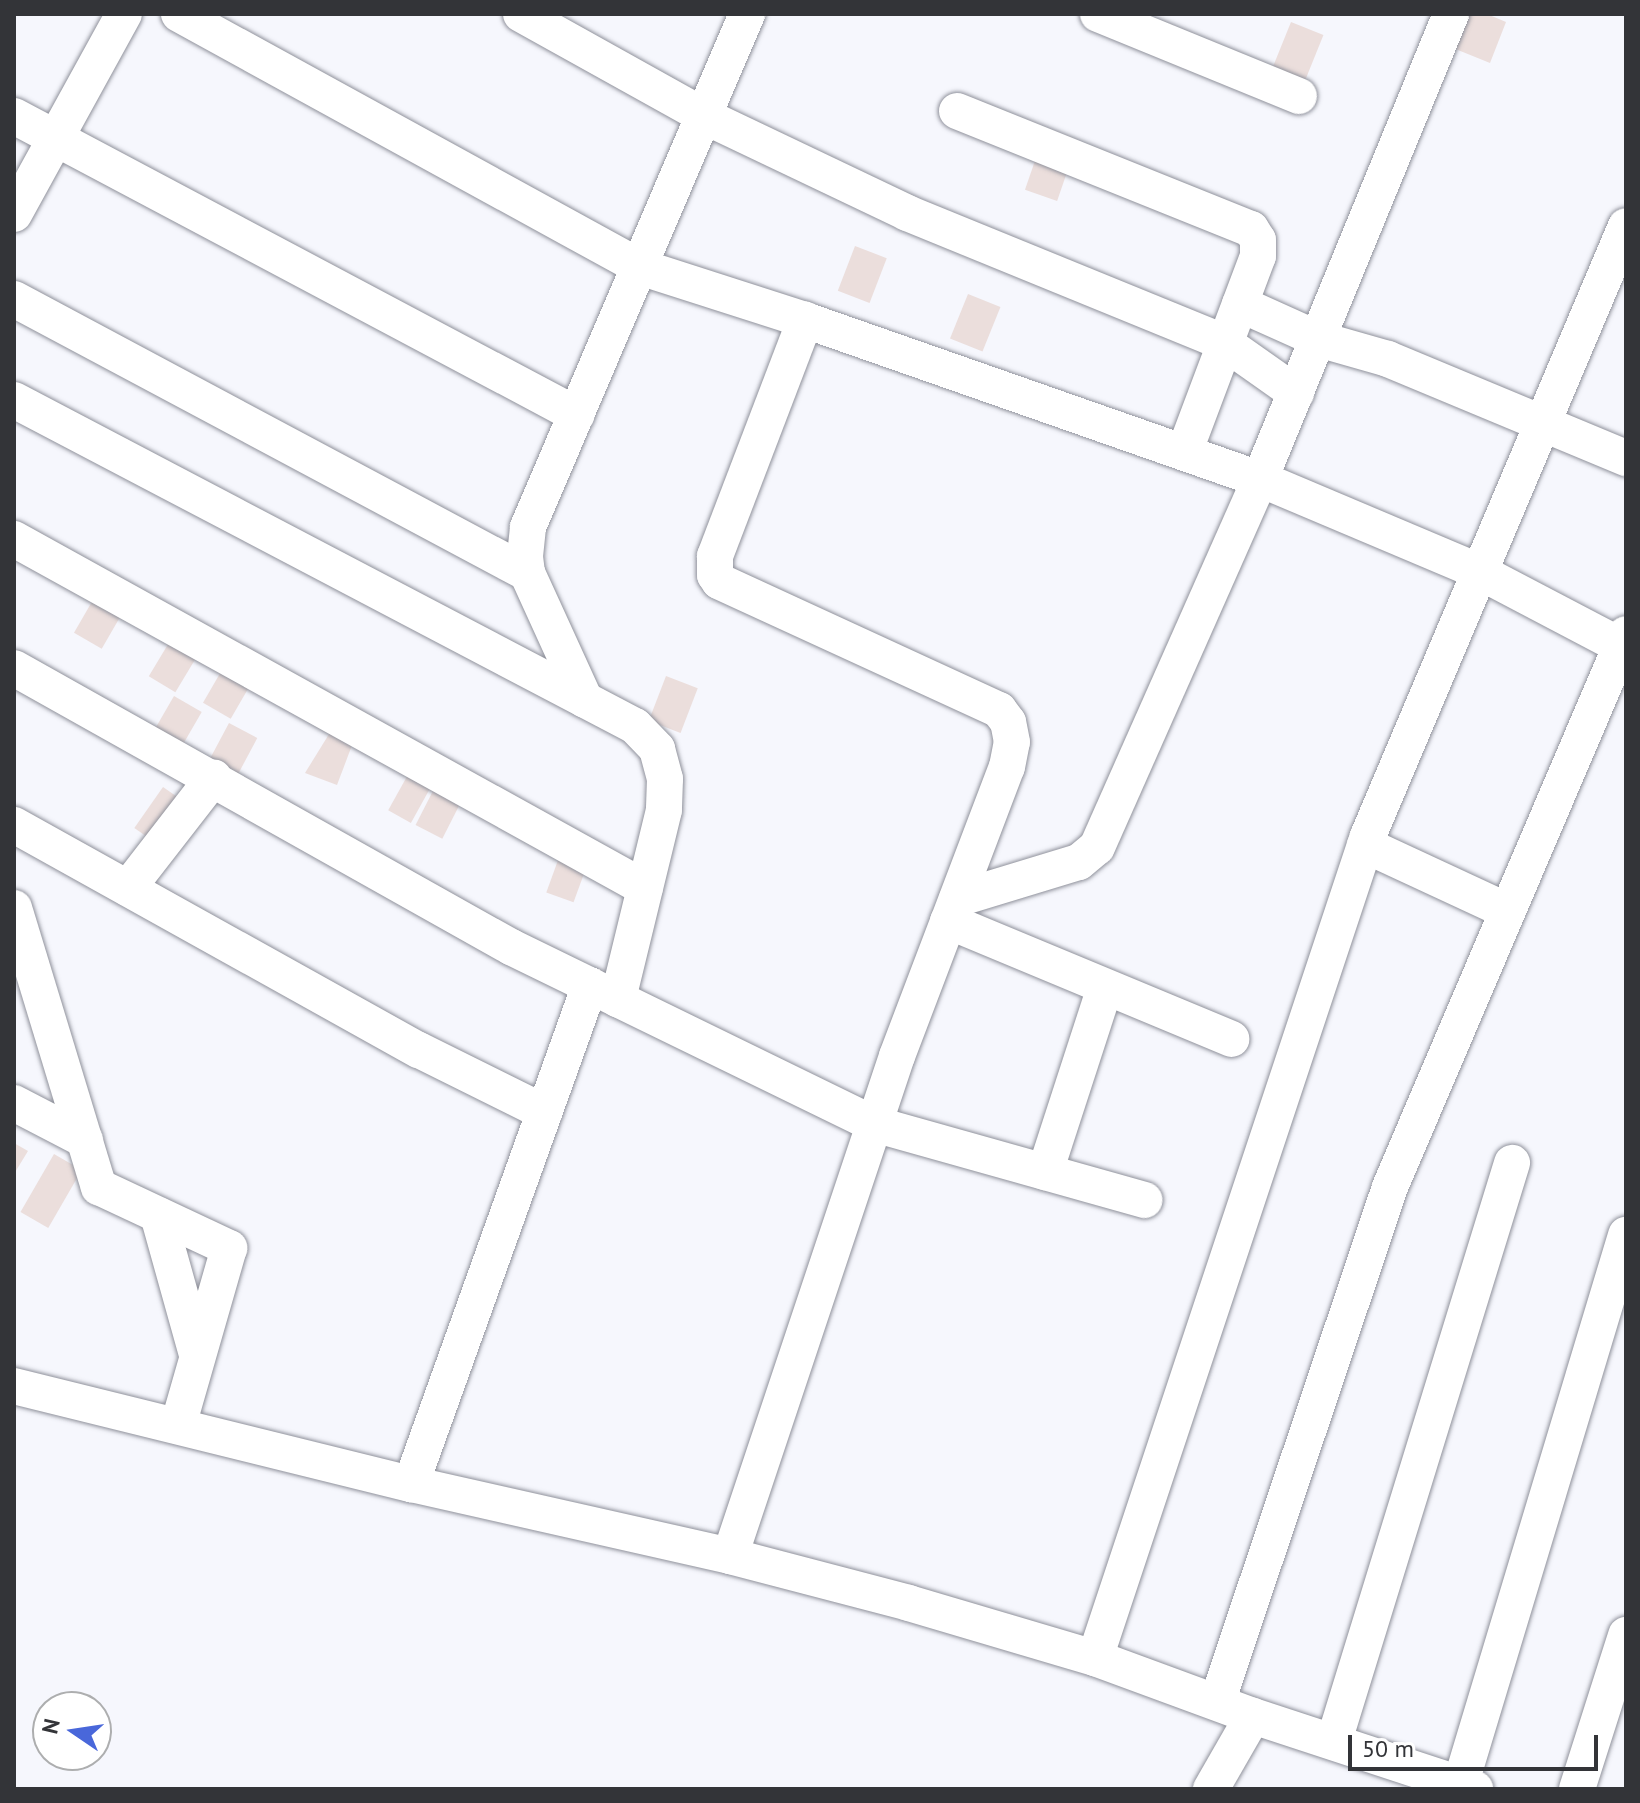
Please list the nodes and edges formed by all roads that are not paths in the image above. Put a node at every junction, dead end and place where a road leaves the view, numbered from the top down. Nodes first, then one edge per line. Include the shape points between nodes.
1 (124, 14) edge
2 (179, 14) edge
3 (521, 14) edge
4 (747, 14) edge
5 (1099, 14) edge
6 (1451, 14) edge
7 (1299, 96) dead end
8 (957, 111) dead end
9 (14, 116) edge
10 (704, 116) junction
11 (55, 140) junction
12 (14, 214) edge
13 (1626, 226) edge
14 (640, 267) junction
15 (14, 299) edge
16 (1240, 304) junction
17 (805, 320) junction
18 (1318, 339) junction
19 (1225, 343) junction
20 (1296, 393) junction
21 (14, 400) edge
22 (577, 415) junction
23 (1542, 426) junction
24 (1184, 453) junction
25 (1626, 458) edge
26 (1260, 479) junction
27 (14, 539) edge
28 (1480, 572) junction
29 (527, 573) junction
30 (1623, 640) edge
31 (14, 668) edge
32 (585, 700) junction
33 (214, 777) junction
34 (14, 825) edge
35 (1365, 845) junction
36 (128, 888) junction
37 (645, 888) junction
38 (14, 908) edge
39 (952, 910) junction
40 (1507, 911) junction
41 (23, 960) edge
42 (1105, 987) junction
43 (604, 992) junction
44 (1231, 1039) dead end
45 (14, 1103) edge
46 (544, 1112) junction
47 (874, 1124) junction
48 (85, 1140) junction
49 (1512, 1163) dead end
50 (1045, 1172) junction
51 (1145, 1200) dead end
52 (158, 1215) junction
53 (1626, 1235) edge
54 (197, 1355) junction
55 (14, 1386) edge
56 (178, 1426) junction
57 (411, 1484) junction
58 (730, 1556) junction
59 (1626, 1635) edge
60 (1095, 1658) junction
61 (1217, 1702) junction
62 (1253, 1716) junction
63 (1334, 1741) junction
64 (1465, 1787) edge
65 (1211, 1789) edge
66 (1577, 1789) edge

1 - 11 street
2 - 14 street
3 - 10 street
4 - 10 street
5 - 7 street
6 - 18 street
8 - 16 street via 1251,229 1258,240 1258,256
9 - 11 street
10 - 14 street
10 - 19 street via 907,213
11 - 12 street
11 - 22 street
13 - 23 street
14 - 17 street
14 - 22 street
15 - 29 street
16 - 18 street
16 - 19 street
17 - 24 street
17 - 39 street via 715,556 715,575 999,710 1008,722 1012,742 1007,767
18 - 20 street
18 - 23 street via 1388,359
19 - 20 street
19 - 24 street
20 - 26 street
21 - 32 street
22 - 29 street via 528,527
23 - 25 street
23 - 28 street
24 - 26 street
26 - 28 street
26 - 39 street via 1090,856
27 - 37 street
28 - 30 street
28 - 35 street
29 - 32 street
30 - 40 street
31 - 33 street
32 - 37 street via 635,726 657,749 665,779 664,810
33 - 36 street
33 - 43 street via 511,947
34 - 36 street
35 - 40 street
35 - 60 street
36 - 46 street via 419,1050
37 - 43 street
38 - 41 street
39 - 42 street
39 - 47 street
40 - 61 street via 1390,1187
41 - 48 street
42 - 44 street
42 - 50 street
43 - 46 street
43 - 47 street
45 - 48 street
46 - 57 street
47 - 50 street
47 - 58 street
48 - 52 street via 99,1187
49 - 63 street
50 - 51 street
52 - 54 street
52 - 54 street via 229,1248
53 - 64 street
54 - 56 street
55 - 56 street
56 - 57 street
57 - 58 street
58 - 60 street
59 - 66 street
60 - 61 street
61 - 62 street
62 - 63 street
62 - 65 street
63 - 64 street

